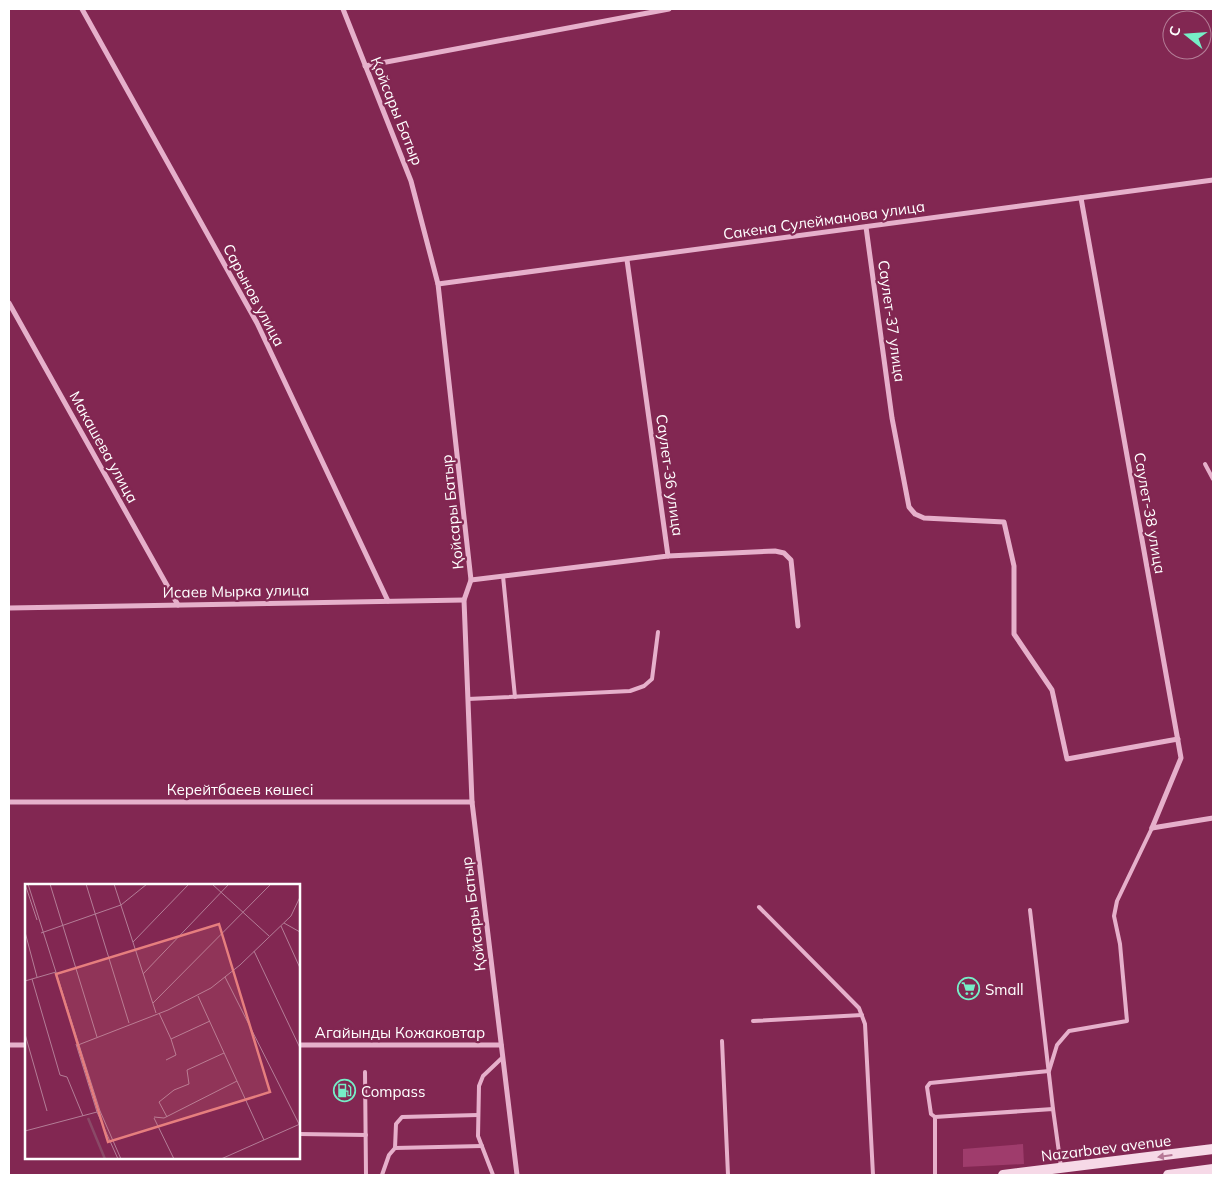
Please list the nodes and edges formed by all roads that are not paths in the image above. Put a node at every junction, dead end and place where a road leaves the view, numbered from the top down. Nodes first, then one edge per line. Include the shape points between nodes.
1 (82, 9) edge
2 (343, 9) edge
3 (669, 9) edge
4 (365, 66) junction
5 (1213, 180) edge
6 (1081, 198) junction
7 (866, 227) junction
8 (627, 260) junction
9 (438, 284) junction
10 (9, 302) edge
11 (1205, 464) dead end
12 (1213, 479) edge
13 (668, 556) junction
14 (503, 576) junction
15 (471, 580) junction
16 (464, 600) junction
17 (388, 601) junction
18 (178, 605) junction
19 (9, 608) edge
20 (798, 626) dead end
21 (658, 632) dead end
22 (515, 697) junction
23 (468, 699) junction
24 (1178, 739) junction
25 (9, 802) edge
26 (472, 802) junction
27 (1213, 818) edge
28 (1152, 828) junction
29 (759, 907) dead end
30 (1030, 910) dead end
31 (862, 1015) junction
32 (753, 1020) dead end
33 (722, 1041) dead end
34 (9, 1045) edge
35 (25, 1045) edge
36 (300, 1045) edge
37 (501, 1045) junction
38 (503, 1058) junction
39 (1049, 1071) junction
40 (365, 1072) dead end
41 (1053, 1109) junction
42 (478, 1115) junction
43 (935, 1117) junction
44 (300, 1134) edge
45 (366, 1135) junction
46 (482, 1146) junction
47 (395, 1148) junction
48 (1213, 1149) edge
49 (1061, 1169) junction
50 (1213, 1169) edge
51 (366, 1175) edge
52 (382, 1175) edge
53 (492, 1175) edge
54 (517, 1175) edge
55 (728, 1175) edge
56 (873, 1175) edge
57 (935, 1175) edge
58 (1003, 1175) edge
59 (1168, 1175) edge

1 - 17 street, Сарынов улица via 257,323
2 - 4 street, Қойсары Батыр
3 - 4 street
4 - 9 street, Қойсары Батыр via 411,181
5 - 6 street, Сакена Сулейманова улица
6 - 7 street, Сакена Сулейманова улица
6 - 24 street, Саулет-38 улица
7 - 8 street, Сакена Сулейманова улица
7 - 24 street, Саулет-37 улица via 892,418 909,507 924,518 1004,522 1014,566 1014,634 1052,690 1067,759
8 - 9 street, Сакена Сулейманова улица
8 - 13 street, Саулет-36 улица
9 - 15 street, Қойсары Батыр
10 - 18 street, Макашева улица
11 - 12 lane
13 - 14 street, Саулет-36 улица
13 - 20 street via 784,553 792,560
14 - 15 street, Саулет-36 улица
14 - 22 lane
15 - 16 street, Қойсары Батыр
16 - 17 street, Исаев Мырка улица
16 - 23 street, Қойсары Батыр
17 - 18 street, Исаев Мырка улица
18 - 19 street, Исаев Мырка улица
21 - 22 lane via 652,679 644,686 630,691
22 - 23 lane
23 - 26 street, Қойсары Батыр
24 - 28 street, Саулет-38 улица via 1181,758
25 - 26 street, Керейтбаеев көшесі
26 - 37 street, Қойсары Батыр
27 - 28 street
28 - 39 lane via 1117,901 1114,916 1120,944 1127,1021 1069,1031 1057,1046
29 - 31 lane
30 - 39 lane
31 - 32 lane
31 - 56 lane
33 - 55 lane
34 - 35 street
36 - 37 street, Агайынды Кожаковтар
37 - 38 street, Қойсары Батыр
38 - 42 lane via 483,1076 479,1086
38 - 54 street, Қойсары Батыр
39 - 41 lane
39 - 43 lane via 930,1083 931,1114
40 - 45 lane
41 - 43 lane
41 - 49 lane
42 - 46 lane via 478,1136
42 - 47 lane via 402,1117 396,1124
43 - 57 lane
44 - 45 lane
45 - 51 lane
46 - 47 lane
46 - 53 lane
47 - 52 lane
48 -> 49 main road, Nazarbaev avenue
49 - 58 main road, Nazarbaev avenue
50 - 59 main road

